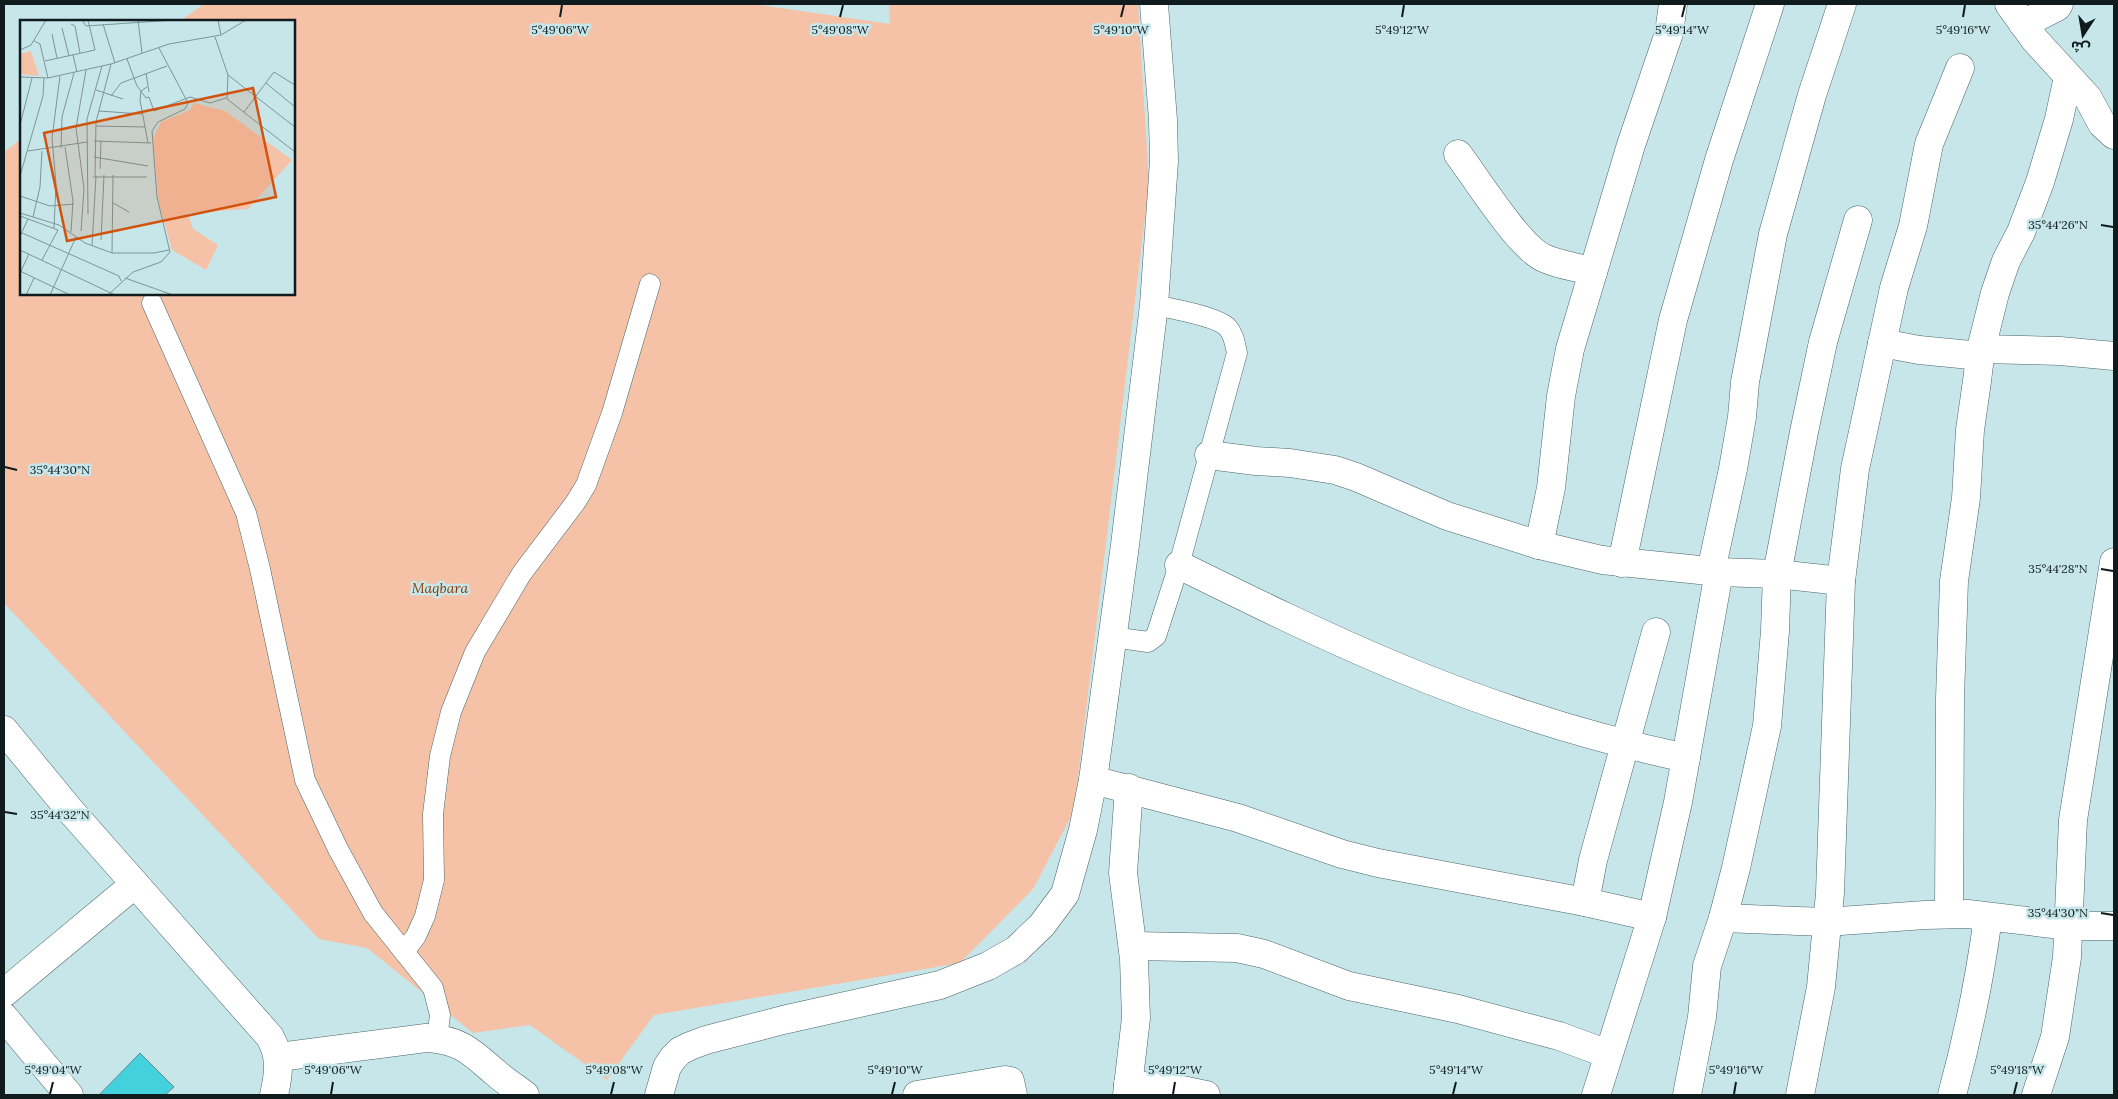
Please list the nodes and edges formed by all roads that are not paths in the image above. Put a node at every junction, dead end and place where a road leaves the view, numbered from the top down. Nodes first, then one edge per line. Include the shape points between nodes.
1 (1154, 4) edge
2 (1673, 4) edge
3 (1770, 4) edge
4 (1842, 4) edge
5 (2059, 4) edge
6 (2016, 14) edge
7 (1960, 68) dead end
8 (2068, 76) junction
9 (2114, 135) edge
10 (1458, 154) dead end
11 (1858, 220) dead end
12 (1593, 272) junction
13 (650, 284) dead end
14 (152, 303) dead end
15 (1154, 305) junction
16 (1882, 343) junction
17 (1981, 353) junction
18 (2114, 356) edge
19 (1209, 455) junction
20 (1539, 545) junction
21 (2114, 562) edge
22 (1622, 563) junction
23 (1179, 565) junction
24 (1715, 572) junction
25 (1777, 574) junction
26 (1841, 581) junction
27 (1656, 632) dead end
28 (1112, 637) junction
29 (4, 730) edge
30 (1625, 745) junction
31 (1686, 758) junction
32 (1093, 780) junction
33 (1129, 788) junction
34 (134, 884) junction
35 (1585, 902) junction
36 (1949, 914) junction
37 (1988, 917) junction
38 (1652, 918) junction
39 (1723, 918) junction
40 (1826, 922) junction
41 (2070, 926) junction
42 (2114, 926) edge
43 (1133, 946) junction
44 (404, 952) junction
45 (4, 993) edge
46 (4, 1017) edge
47 (437, 1039) junction
48 (1608, 1054) junction
49 (278, 1057) junction
50 (1128, 1089) edge
51 (68, 1095) edge
52 (274, 1095) edge
53 (525, 1095) edge
54 (660, 1095) edge
55 (917, 1095) edge
56 (1013, 1095) edge
57 (1206, 1095) edge
58 (1596, 1095) edge
59 (1687, 1095) edge
60 (1800, 1095) edge
61 (1952, 1095) edge
62 (2036, 1095) edge

1 - 15 street via 1164,120 1164,161
2 - 12 street via 1669,33
3 - 22 street via 1716,167 1673,320
4 - 24 street via 1809,105 1773,234
5 - 6 street
6 - 8 street via 2034,40
7 - 16 street via 1929,144 1913,226
8 - 9 street via 2088,98 2102,124
8 - 17 street via 2052,143 2033,201 2006,261
10 - 12 street via 1507,221 1535,252 1544,258
11 - 25 street via 1819,358
12 - 20 street via 1565,374 1551,488
13 - 44 lane via 612,413 586,484 522,573 475,652 451,712 440,756 433,814 434,880 425,916
14 - 44 lane via 246,513 305,780 373,913
15 - 19 lane via 1207,317 1227,326 1234,337 1237,353
15 - 28 street
16 - 17 street via 1919,350
16 - 26 street via 1855,469
17 - 18 street via 2060,351
17 - 36 street via 1954,581
19 - 20 street via 1290,462 1334,470 1447,516
19 - 23 lane
20 - 22 street
21 - 41 street via 2073,820
22 - 24 street
23 - 28 lane via 1156,636 1148,642
23 - 30 street via 1396,667 1486,701
24 - 25 street
24 - 31 street
25 - 26 street
25 - 39 street via 1767,726
26 - 40 street via 1833,856
27 - 30 street
28 - 32 street
29 - 34 street
30 - 31 street
30 - 35 street via 1593,860
31 - 38 street
32 - 33 street
32 - 54 street via 1065,894 1042,925 1016,950 988,966 940,985 783,1020 690,1046 680,1051 667,1067
33 - 35 street via 1238,818 1342,854 1407,870
33 - 43 street via 1123,873
34 - 45 street
34 - 49 street via 260,1024 270,1037
35 - 38 street
36 - 37 street
36 - 40 street
37 - 41 street
37 - 61 street via 1970,1025
38 - 48 street
39 - 40 street
39 - 59 street via 1707,966 1702,1017
40 - 60 street via 1821,987
41 - 42 street
41 - 62 street via 2055,1037
43 - 48 street via 1202,946 1264,954 1349,986 1458,1009 1559,1036
43 - 50 street via 1136,1018
44 - 47 lane via 433,988 440,1016
46 - 51 street
47 - 49 street
47 - 53 street via 470,1050
48 - 58 street
49 - 52 street
50 - 57 street via 1182,1090
55 - 56 street via 1006,1080 1010,1082

